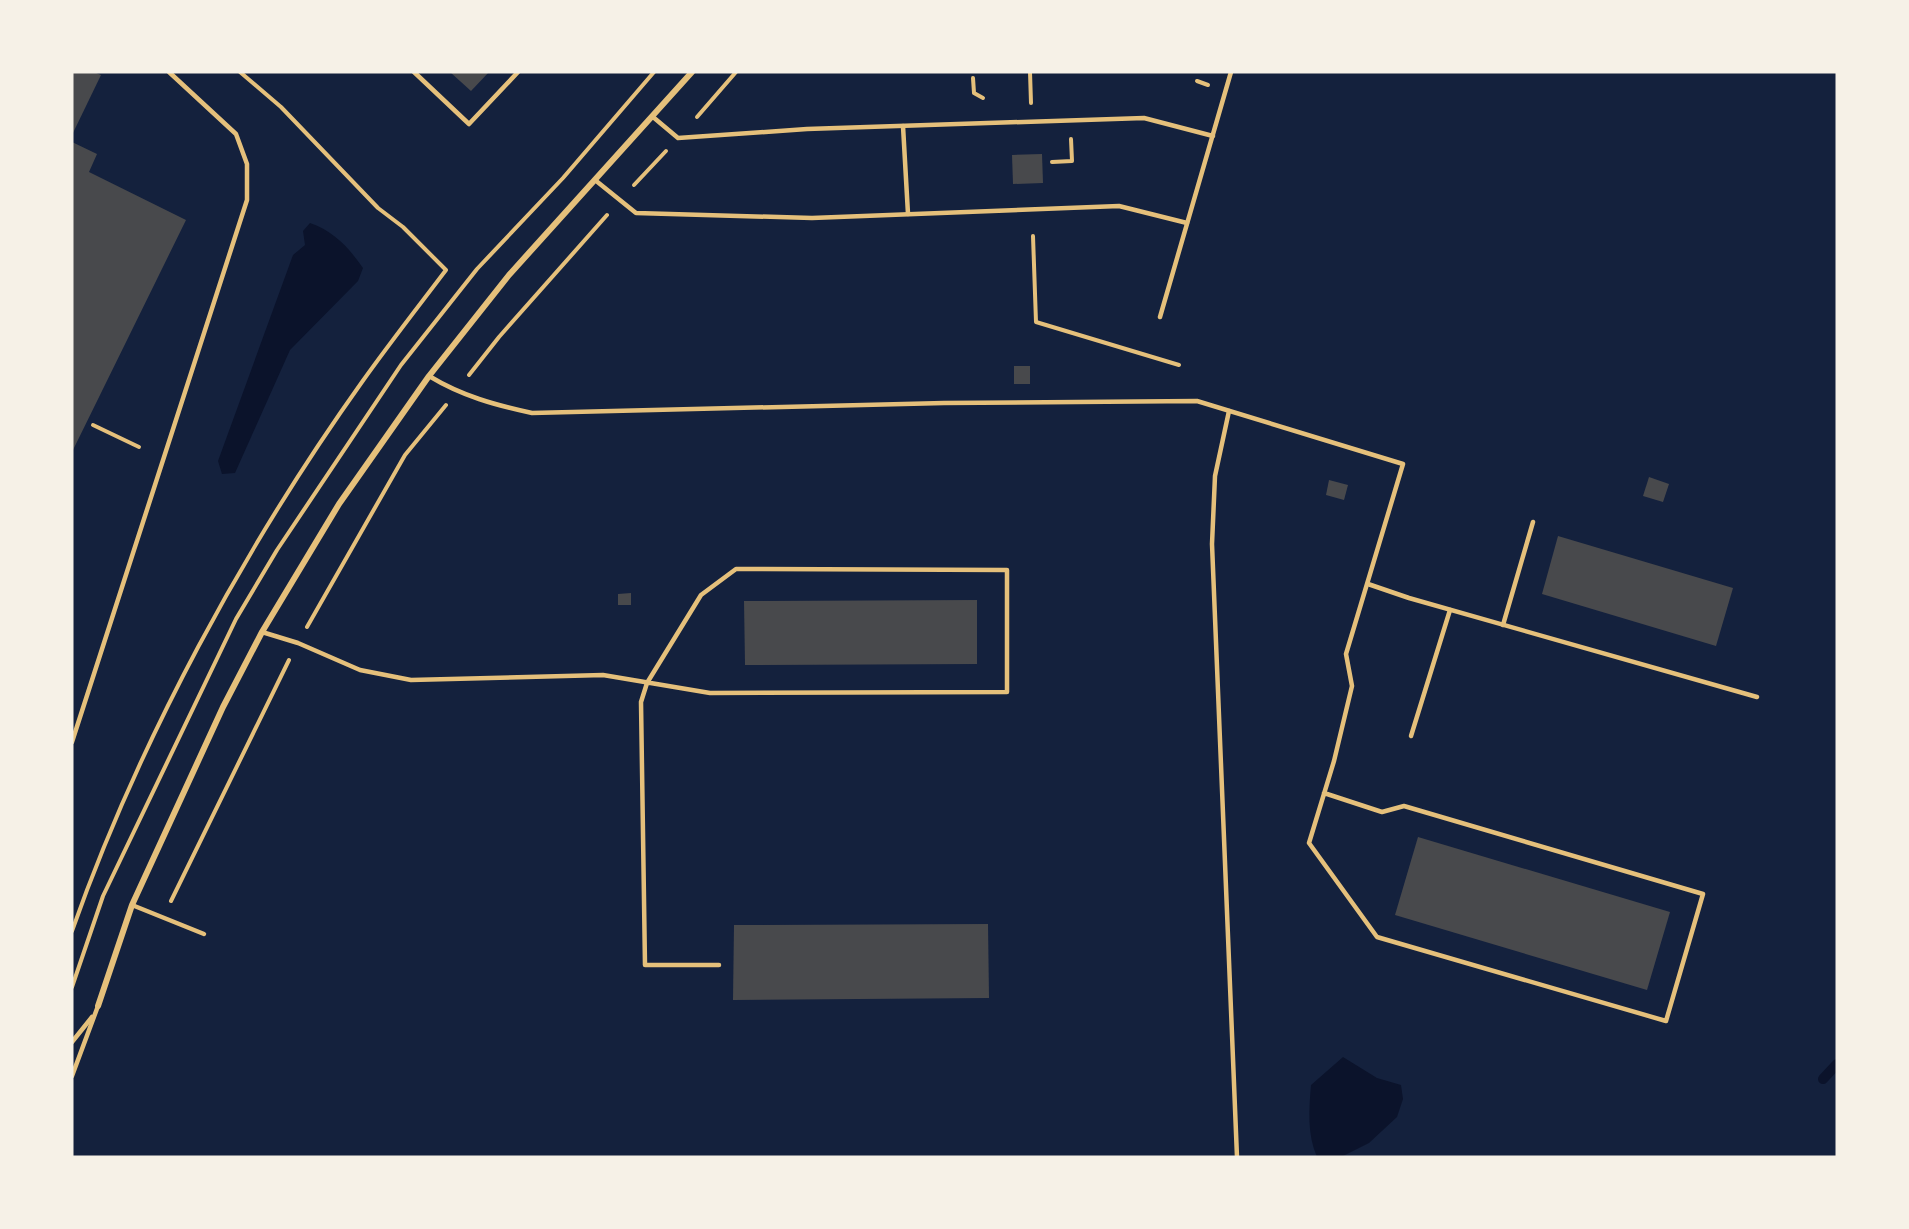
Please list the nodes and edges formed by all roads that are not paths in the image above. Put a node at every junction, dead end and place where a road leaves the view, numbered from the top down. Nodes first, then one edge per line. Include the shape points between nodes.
1 (169, 72) edge
2 (414, 72) edge
3 (518, 72) edge
4 (692, 72) edge
5 (1231, 72) edge
6 (653, 117) junction
7 (903, 126) junction
8 (1213, 136) junction
9 (595, 180) junction
10 (908, 214) junction
11 (1187, 223) junction
12 (1160, 316) dead end
13 (429, 376) junction
14 (1229, 411) junction
15 (1533, 522) dead end
16 (1368, 584) junction
17 (1450, 610) junction
18 (1503, 625) junction
19 (262, 632) junction
20 (647, 683) junction
21 (1757, 697) dead end
22 (1411, 736) dead end
23 (72, 742) edge
24 (1324, 794) junction
25 (132, 905) junction
26 (204, 934) dead end
27 (719, 965) dead end
28 (96, 1009) junction
29 (72, 1042) edge
30 (72, 1077) edge
31 (1237, 1157) edge

1 - 23 lane via 236,134 248,164 246,200
2 - 3 lane via 469,124
4 - 6 street
5 - 8 lane
6 - 7 lane via 678,138
6 - 9 street
7 - 8 lane via 1144,118
7 - 10 lane
8 - 11 lane
9 - 10 lane via 636,213 812,218
9 - 13 street via 509,275
10 - 11 lane via 1119,206
11 - 12 lane
13 - 14 lane via 456,392 532,413 1185,401
13 - 19 street via 339,504
14 - 16 lane via 1403,464
14 - 31 lane via 1215,476 1212,544
15 - 18 lane
16 - 17 lane
16 - 24 lane via 1346,654 1352,686
17 - 18 lane
17 - 22 lane
18 - 21 lane
19 - 20 lane via 360,670 411,680 603,675
19 - 25 street
20 - 20 lane via 710,693 1007,692 1007,570 736,569 701,595
20 - 27 lane via 641,702 645,964
24 - 24 lane via 1309,843 1377,937 1666,1021 1703,894 1404,806 1382,812
25 - 26 lane
25 - 28 street
28 - 29 lane
28 - 30 lane

